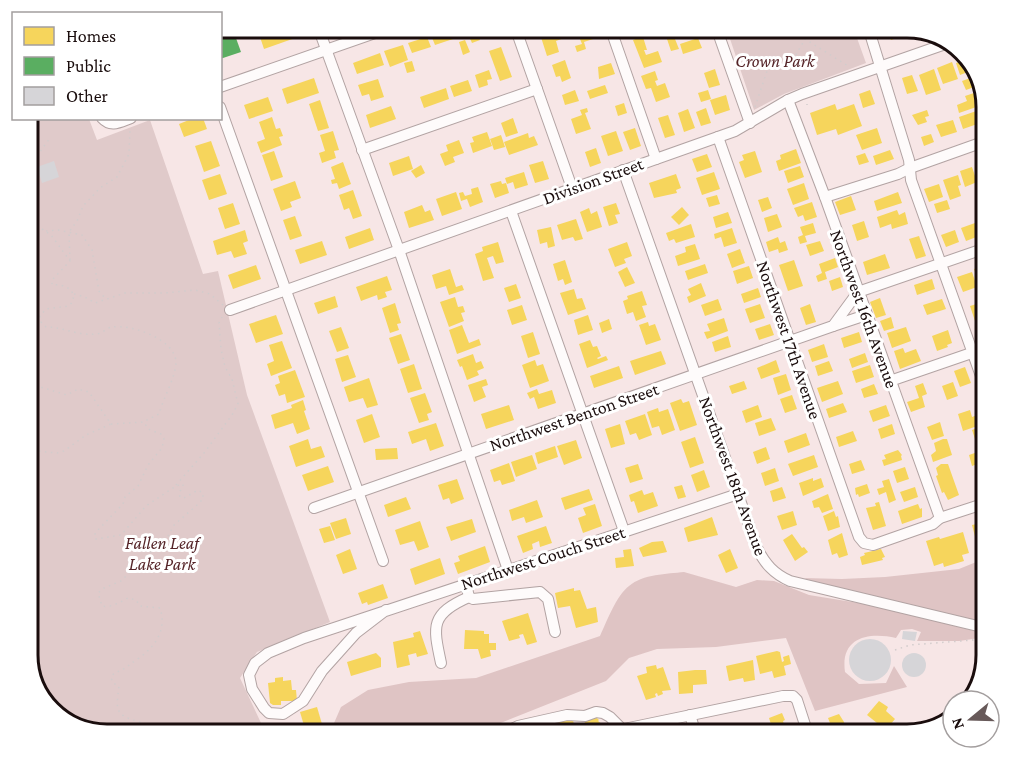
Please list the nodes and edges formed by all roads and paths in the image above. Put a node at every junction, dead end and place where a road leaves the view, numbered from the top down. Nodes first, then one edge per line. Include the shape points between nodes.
1 (322, 38) edge
2 (360, 38) edge
3 (519, 38) edge
4 (614, 38) edge
5 (720, 38) edge
6 (872, 38) edge
7 (805, 39) joint
8 (939, 46) edge
9 (326, 50) junction
10 (848, 66) dead end
11 (880, 68) junction
12 (222, 86) edge
13 (537, 89) junction
14 (788, 100) junction
15 (755, 108) dead end
16 (222, 112) edge
17 (126, 120) edge
18 (131, 120) edge
19 (105, 121) edge
20 (750, 123) junction
21 (718, 137) junction
22 (50, 138) dead end
23 (976, 145) edge
24 (362, 150) junction
25 (38, 154) edge
26 (656, 159) junction
27 (910, 168) junction
28 (623, 170) junction
29 (572, 188) junction
30 (825, 197) junction
31 (511, 210) junction
32 (38, 226) edge
33 (45, 231) junction
34 (69, 232) junction
35 (399, 250) junction
36 (976, 251) edge
37 (70, 261) junction
38 (942, 263) junction
39 (287, 290) junction
40 (858, 292) junction
41 (74, 294) junction
42 (106, 299) junction
43 (230, 310) junction
44 (866, 315) junction
45 (833, 326) junction
46 (789, 341) junction
47 (976, 351) edge
48 (972, 352) junction
49 (976, 363) edge
50 (696, 374) junction
51 (890, 381) junction
52 (38, 385) edge
53 (582, 413) junction
54 (144, 422) junction
55 (111, 424) junction
56 (38, 451) edge
57 (468, 454) junction
58 (176, 486) junction
59 (359, 492) junction
60 (738, 494) junction
61 (976, 506) edge
62 (314, 508) dead end
63 (940, 518) junction
64 (624, 531) junction
65 (383, 561) dead end
66 (508, 570) junction
67 (466, 584) junction
68 (469, 597) junction
69 (386, 610) junction
70 (976, 626) edge
71 (555, 632) dead end
72 (976, 640) edge
73 (896, 650) dead end
74 (441, 663) dead end
75 (690, 715) junction
76 (126, 719) junction
77 (123, 724) edge
78 (146, 724) edge
79 (527, 724) edge
80 (618, 724) edge
81 (654, 724) edge
82 (693, 724) edge
83 (804, 724) edge

1 - 9 street
2 - 9 street
3 - 13 street
4 - 26 street
5 - 20 street
6 - 11 street
7 - 10 path
7 - 15 path via 793,60 767,71
8 - 11 street, Division Street
9 - 12 street
9 - 24 street
11 - 14 street, Division Street
11 - 27 street
13 - 24 street
13 - 29 street
14 - 20 street, Division Street
14 - 30 street, Northwest 16th Avenue
16 - 39 street
17 - 19 street via 112,125
18 - 34 path via 129,154 117,177 82,206
20 - 21 street, Division Street
21 - 26 street, Division Street
21 - 46 street, Northwest 17th Avenue
22 - 25 path
23 - 27 street
24 - 35 street
26 - 28 street, Division Street
27 - 30 street
27 - 38 street
28 - 29 street, Division Street
28 - 50 street, Northwest 18th Avenue
29 - 31 street, Division Street
30 - 40 street, Northwest 16th Avenue
31 - 35 street, Division Street
31 - 53 street
32 - 33 path
33 - 34 path
33 - 37 path
34 - 37 path
34 - 42 path via 82,235 92,250 99,291
35 - 39 street, Division Street
35 - 57 street
36 - 38 street
37 - 41 path via 51,285 69,287
38 - 40 street
38 - 48 street
39 - 43 street, Division Street
39 - 59 street
40 - 44 street, Northwest 16th Avenue
40 - 45 street
41 - 42 path via 95,303
41 - 54 path via 69,306 42,312 41,322 46,327 98,334 112,327 127,327 151,334 168,345 176,359 159,414
42 - 43 path via 125,293 195,290 210,294
43 - 58 path via 219,323 219,333 238,404
44 - 45 street, Northwest Benton Street
44 - 51 street, Northwest 16th Avenue
45 - 46 street, Northwest Benton Street
46 - 50 street, Northwest Benton Street
46 - 63 street, Northwest 17th Avenue via 864,543 873,545
47 - 48 street
48 - 49 street
48 - 51 street
50 - 53 street, Northwest Benton Street
50 - 60 street, Northwest 18th Avenue
51 - 63 street, Northwest 16th Avenue
52 - 55 path via 67,394 78,389 89,392
53 - 57 street, Northwest Benton Street
53 - 64 street
54 - 55 path
54 - 58 path via 148,429 161,434 162,448 138,486 94,536 103,539 121,534 146,506
55 - 56 path via 64,451
57 - 59 street, Northwest Benton Street
57 - 66 street
58 - 76 path via 183,484 180,497 198,490 204,493 203,499 121,581 98,593 102,606 132,599 140,606 160,608 163,617 162,630 147,653 111,678 119,686 117,702
59 - 62 street, Northwest Benton Street
59 - 65 street
60 - 64 street, Northwest Couch Street
60 - 70 street, Northwest 18th Avenue via 760,555 781,577
61 - 63 street
64 - 66 street, Northwest Couch Street
66 - 67 street, Northwest Couch Street
67 - 68 street
67 - 69 street, Northwest Couch Street
68 - 71 street via 540,592 548,599
68 - 74 street via 436,621
69 - 69 street, Northwest Couch Street via 268,653 255,663 250,682 264,708 269,713 283,714 303,701 322,671 356,633
72 - 73 path via 910,645
75 - 81 street
75 - 82 street
75 - 83 street via 793,696
76 - 77 path
76 - 78 path
79 - 80 street via 596,712

